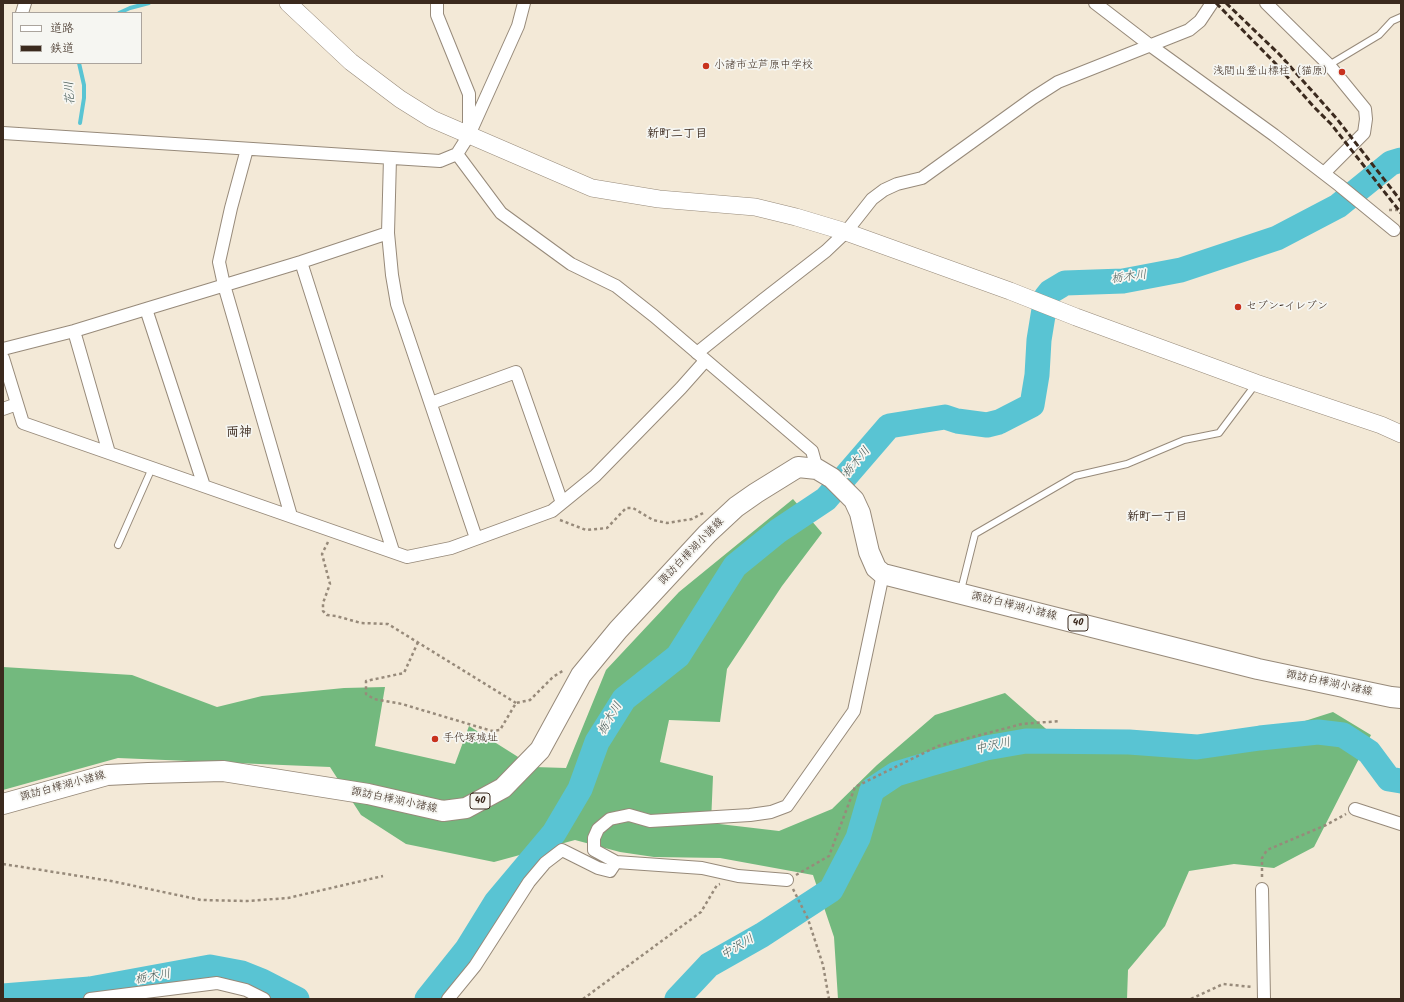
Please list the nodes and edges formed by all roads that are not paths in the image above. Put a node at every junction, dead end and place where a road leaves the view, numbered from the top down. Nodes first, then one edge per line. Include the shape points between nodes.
1 (288, 3) edge
2 (437, 3) edge
3 (524, 3) edge
4 (1095, 3) edge
5 (1212, 3) edge
6 (1266, 3) edge
7 (1401, 17) edge
8 (1151, 46) junction
9 (1328, 65) junction
10 (3, 134) edge
11 (469, 136) junction
12 (247, 149) junction
13 (457, 154) junction
14 (390, 158) junction
15 (1324, 174) junction
16 (1394, 230) dead end
17 (846, 232) junction
18 (388, 233) junction
19 (301, 262) junction
20 (224, 285) junction
21 (146, 309) junction
22 (74, 330) junction
23 (3, 350) edge
24 (701, 357) junction
25 (3, 358) edge
26 (1256, 384) junction
27 (431, 403) junction
28 (17, 404) junction
29 (3, 409) edge
30 (1401, 434) edge
31 (109, 453) junction
32 (152, 468) junction
33 (817, 469) junction
34 (204, 486) junction
35 (562, 503) junction
36 (291, 516) junction
37 (476, 538) junction
38 (118, 545) dead end
39 (393, 551) junction
40 (883, 574) junction
41 (960, 594) junction
42 (1401, 698) edge
43 (3, 804) edge
44 (1355, 809) road end
45 (1401, 824) edge
46 (616, 862) junction
47 (787, 880) road end
48 (1262, 889) road end
49 (1264, 993) edge
50 (90, 999) edge
51 (264, 999) edge
52 (448, 999) edge

1 - 11 street via 351,62 400,99 432,119
2 - 11 street via 437,15 469,94
3 - 11 street via 518,26
4 - 8 street
5 - 8 street via 1200,21 1189,30
6 - 9 street
7 - 9 lane via 1392,21 1379,36
8 - 15 street
8 - 17 street via 1058,82 922,178 884,190 872,199
9 - 15 street via 1365,109 1366,119 1364,132
10 - 12 street
11 - 13 street
11 - 17 street via 592,188 659,199 755,207
12 - 14 street
12 - 20 street via 219,262
13 - 14 street via 440,161
13 - 24 street via 501,213 571,264 616,286
14 - 18 street
15 - 16 street
17 - 24 street via 826,251 763,300
17 - 26 street
18 - 19 street
18 - 27 street via 397,304
19 - 20 street
19 - 39 street
20 - 21 street
20 - 36 street
21 - 22 street
21 - 34 street
22 - 23 street
22 - 31 street
24 - 33 street via 812,451
24 - 35 street via 681,388 616,456
25 - 28 street
26 - 30 street
26 - 41 lane via 1219,433 1184,440 1127,464 1075,476 975,534
27 - 35 street via 516,372
27 - 37 street
28 - 29 street
28 - 31 street via 23,423
31 - 32 street
32 - 34 street
32 - 38 lane
33 - 40 main road, 諏訪白樺湖小諸線 / 40 via 832,478 854,500 860,513 868,552 876,568
33 - 43 main road, 諏訪白樺湖小諸線 / 40 via 798,467 736,507 618,630 581,675 540,750 503,788 466,808 444,811 368,794 223,771 107,775
34 - 36 street
35 - 37 street via 545,514
36 - 39 street
37 - 39 street via 451,548 407,557
40 - 41 main road, 諏訪白樺湖小諸線 / 40
40 - 46 street via 854,711 787,806 771,812 750,815 650,821 628,815 610,819 598,829 594,838 594,850
41 - 42 main road, 諏訪白樺湖小諸線 / 40 via 1258,669
44 - 45 street
46 - 47 street via 702,868 738,876
46 - 52 street via 610,871 598,868 562,850 545,863 529,882 475,966
48 - 49 street
50 - 51 street via 217,983 246,990

